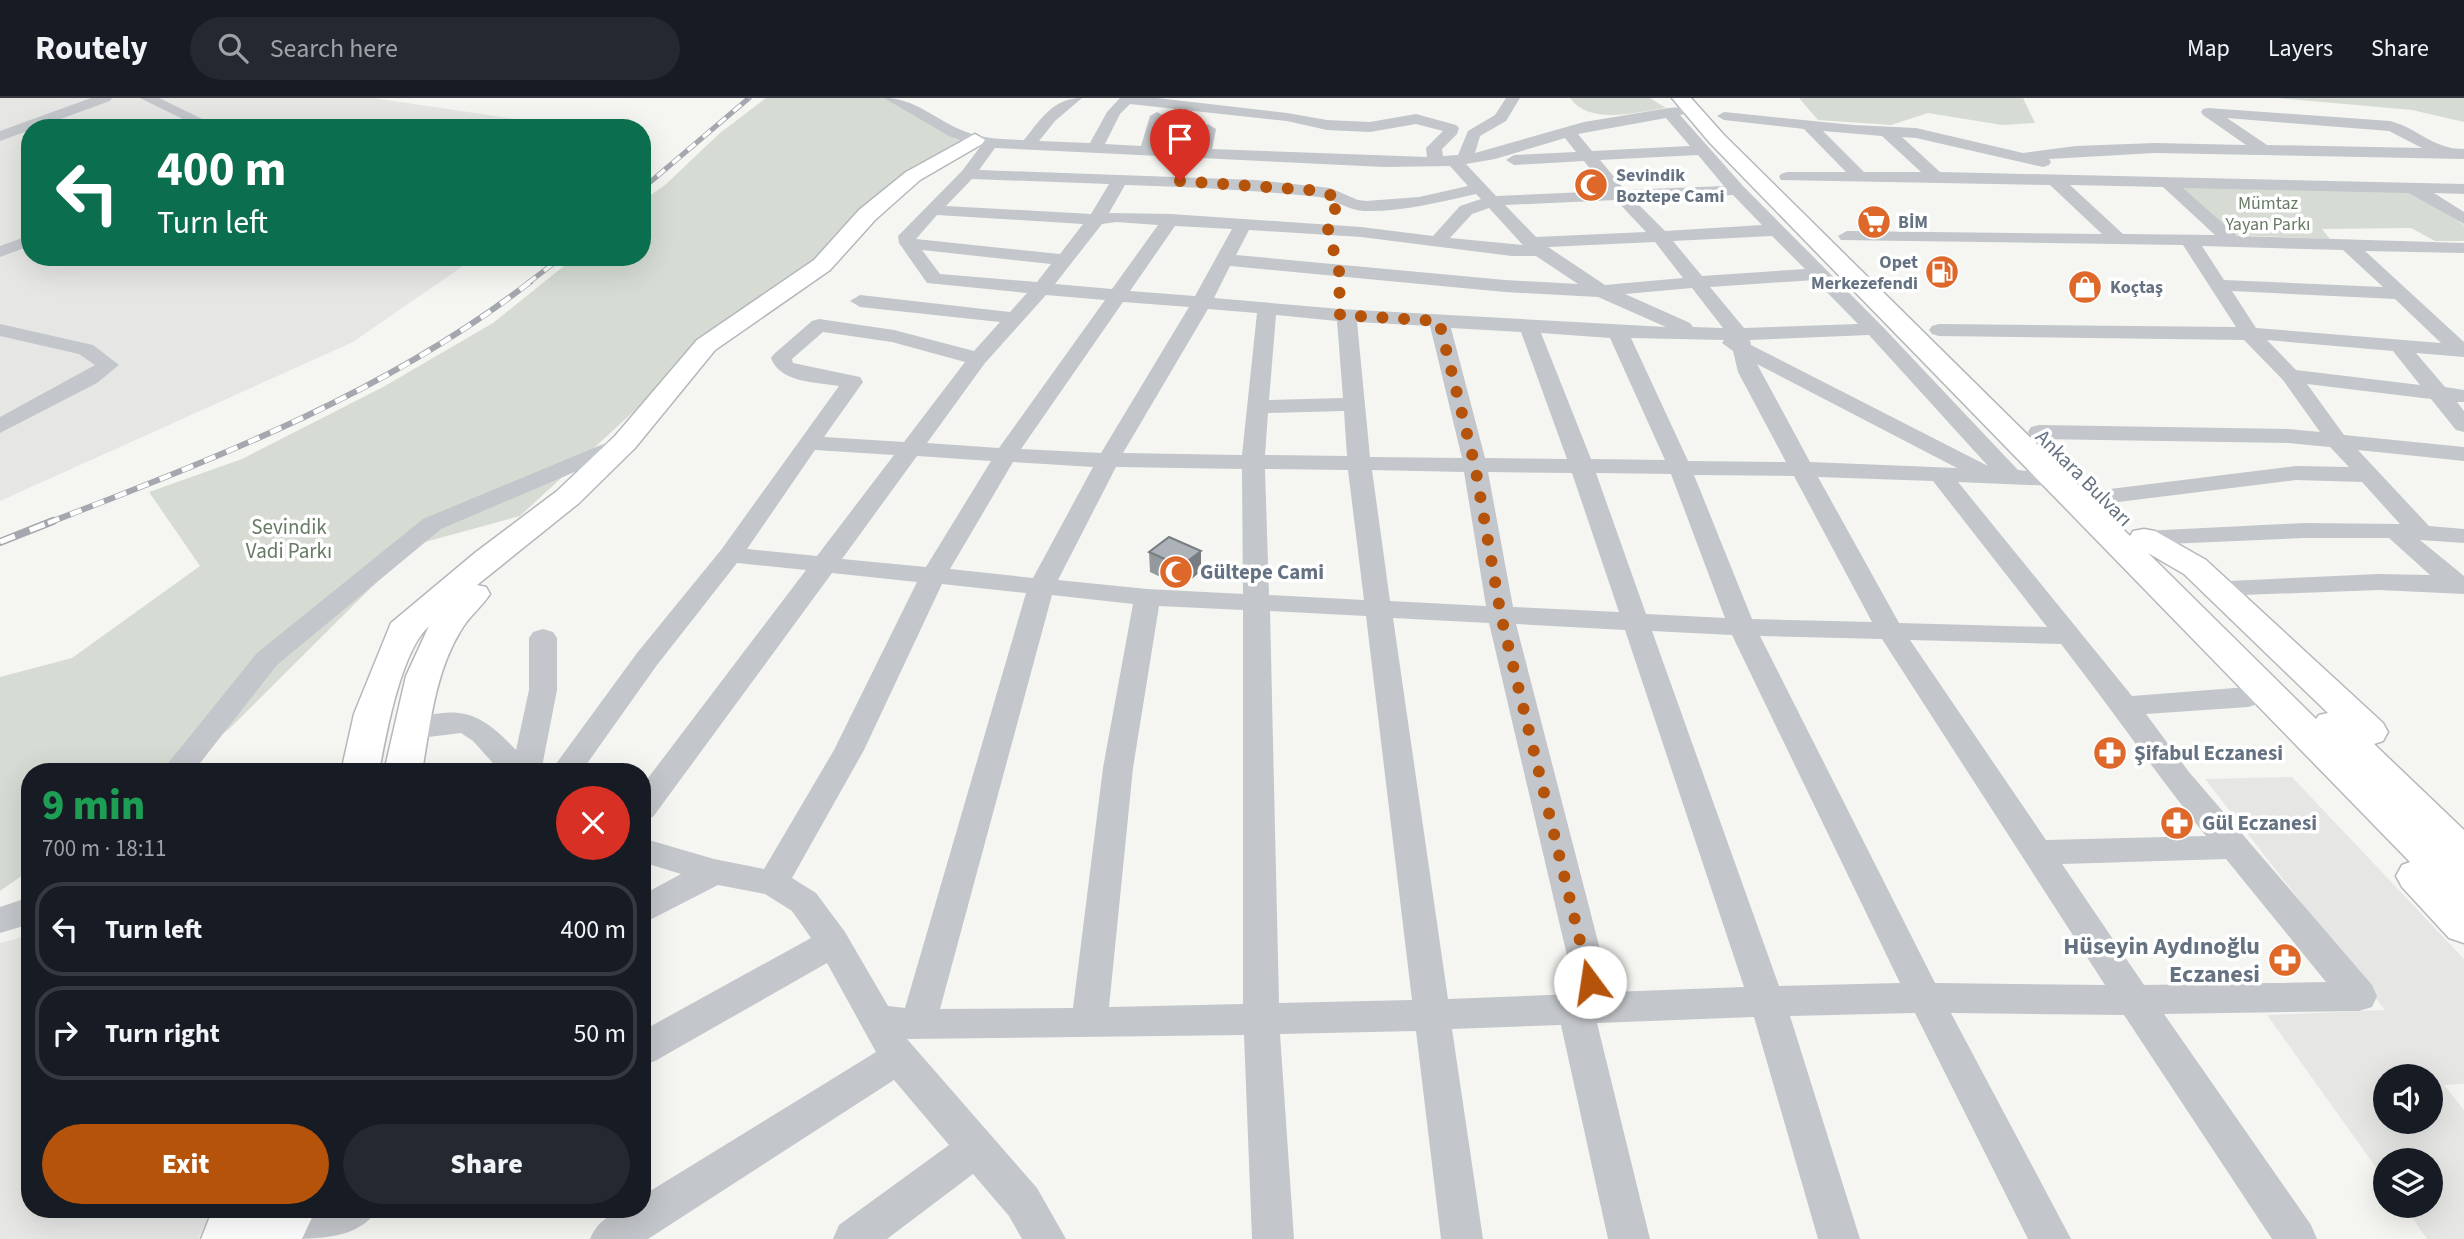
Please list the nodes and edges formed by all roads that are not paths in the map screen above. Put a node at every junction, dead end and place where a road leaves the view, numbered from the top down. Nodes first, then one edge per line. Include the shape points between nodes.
1 (105, 98) edge
2 (147, 98) edge
3 (891, 98) edge
4 (909, 98) edge
5 (1075, 98) edge
6 (1237, 98) edge
7 (1513, 98) edge
8 (1128, 99) edge
9 (1173, 101) edge
10 (1695, 107) edge
11 (1224, 110) junction
12 (1157, 117) dead end
13 (47, 119) edge
14 (194, 119) edge
15 (1807, 124) junction
16 (21, 128) edge
17 (1208, 129) dead end
18 (1886, 131) junction
19 (1568, 132) junction
20 (2141, 133) dead end
21 (0, 136) edge
22 (1317, 137) dead end
23 (983, 142) junction
24 (1372, 144) junction
25 (1027, 146) junction
26 (2155, 148) junction
27 (1095, 149) junction
28 (2254, 149) junction
29 (1704, 150) junction
30 (2331, 150) junction
31 (1147, 151) junction
32 (1165, 152) junction
33 (2442, 153) junction
34 (1203, 154) junction
35 (2464, 154) edge
36 (1589, 155) junction
37 (2024, 158) junction
38 (1315, 159) junction
39 (1456, 160) junction
40 (968, 174) junction
41 (1787, 177) junction
42 (1860, 177) junction
43 (1936, 177) junction
44 (1120, 178) junction
45 (1155, 180) junction
46 (2055, 180) junction
47 (2111, 181) junction
48 (2167, 182) junction
49 (2197, 183) junction
50 (2288, 185) junction
51 (2382, 187) junction
52 (2412, 188) junction
53 (2464, 189) edge
54 (1737, 190) junction
55 (1486, 194) junction
56 (1620, 195) junction
57 (1339, 197) junction
58 (933, 210) junction
59 (1171, 219) junction
60 (2464, 219) edge
61 (1096, 220) junction
62 (1243, 225) junction
63 (1776, 230) junction
64 (1660, 236) junction
65 (1847, 236) junction
66 (2118, 239) junction
67 (2189, 240) junction
68 (2232, 241) junction
69 (1437, 242) junction
70 (908, 243) junction
71 (2348, 245) junction
72 (1535, 246) junction
73 (2455, 248) edge
74 (1334, 250) junction
75 (1064, 260) junction
76 (1226, 260) junction
77 (2464, 262) edge
78 (1821, 274) junction
79 (1697, 282) junction
80 (2218, 285) junction
81 (1042, 287) junction
82 (1601, 291) junction
83 (1118, 293) junction
84 (2401, 294) junction
85 (860, 301) dead end
86 (1201, 304) junction
87 (1266, 309) junction
88 (1344, 316) junction
89 (1014, 318) junction
90 (1439, 321) junction
91 (1529, 327) junction
92 (1874, 329) junction
93 (0, 330) edge
94 (1939, 330) junction
95 (1618, 332) junction
96 (1699, 333) junction
97 (2250, 334) junction
98 (1740, 341) junction
99 (2400, 346) junction
100 (2463, 351) edge
101 (978, 359) junction
102 (2290, 376) junction
103 (2441, 394) junction
104 (2464, 396) edge
105 (1355, 404) junction
106 (1258, 407) junction
107 (2464, 425) edge
108 (0, 426) edge
109 (2039, 432) junction
110 (625, 442) junction
111 (2337, 442) junction
112 (809, 443) junction
113 (909, 450) junction
114 (2464, 454) edge
115 (1005, 456) junction
116 (1108, 460) junction
117 (1253, 462) junction
118 (1359, 464) junction
119 (1475, 466) junction
120 (1581, 467) junction
121 (1680, 468) junction
122 (1802, 469) junction
123 (1940, 475) junction
124 (2368, 475) junction
125 (2002, 478) junction
126 (2055, 479) junction
127 (2100, 510) junction
128 (2408, 531) junction
129 (2464, 536) edge
130 (2144, 538) junction
131 (730, 555) junction
132 (825, 563) junction
133 (933, 576) junction
134 (2460, 586) edge
135 (1041, 587) junction
136 (2217, 589) junction
137 (1147, 597) junction
138 (1255, 602) junction
139 (1378, 610) junction
140 (1501, 616) junction
141 (1634, 620) junction
142 (1742, 627) junction
143 (1891, 632) junction
144 (2069, 636) junction
145 (543, 638) dead end
146 (2248, 697) junction
147 (2125, 706) junction
148 (412, 729) junction
149 (183, 763) edge
150 (362, 763) edge
151 (406, 763) edge
152 (510, 763) edge
153 (528, 763) edge
154 (572, 763) edge
155 (651, 797) edge
156 (2464, 825) edge
157 (2234, 847) junction
158 (651, 853) edge
159 (2037, 853) junction
160 (2464, 855) edge
161 (714, 872) junction
162 (773, 883) junction
163 (2464, 891) edge
164 (651, 906) edge
165 (21, 913) edge
166 (0, 920) edge
167 (2464, 926) edge
168 (833, 943) junction
169 (1925, 998) junction
170 (2134, 1000) junction
171 (1767, 1001) junction
172 (1587, 1009) junction
173 (1431, 1015) junction
174 (1261, 1019) junction
175 (877, 1020) junction
176 (1089, 1023) junction
177 (918, 1024) junction
178 (651, 1045) edge
179 (898, 1058) junction
180 (975, 1149) junction
181 (651, 1214) edge
182 (235, 1218) edge
183 (286, 1218) edge
184 (341, 1218) edge
185 (644, 1218) edge
186 (227, 1239) edge
187 (274, 1239) edge
188 (304, 1239) edge
189 (611, 1239) edge
190 (854, 1239) edge
191 (1045, 1239) edge
192 (1273, 1239) edge
193 (1462, 1239) edge
194 (1629, 1239) edge
195 (1839, 1239) edge
196 (2050, 1239) edge
197 (2296, 1239) edge

1 - 13 street
2 - 14 street
3 - 23 street via 954,133
4 - 23 street
5 - 25 street via 1050,118
6 - 11 street
7 - 39 street via 1500,118 1473,134
8 - 9 street
8 - 27 street via 1114,112
9 - 11 street
10 - 15 street
10 - 19 street
10 - 29 street
10 - 41 main road, Ankara Bulvarı
10 - 126 main road, Ankara Bulvarı via 1727,149
11 - 24 street via 1291,112
12 - 31 street
15 - 18 street
15 - 42 street
16 - 21 street
17 - 34 street
18 - 37 street via 1916,133
18 - 43 street
19 - 36 street
19 - 39 street via 1489,156
20 - 26 street
22 - 38 street
23 - 25 street
23 - 40 street
23 - 110 main road via 913,176 867,215 822,265 706,345
23 - 148 main road via 898,203 848,264 743,335 717,359 623,477 470,597 437,638 423,673
24 - 38 street
24 - 39 street
24 - 39 street via 1416,119 1451,128 1434,148
25 - 27 street
26 - 28 street
26 - 37 street
26 - 49 street
27 - 31 street
28 - 30 street
28 - 33 street via 2208,112 2390,125
28 - 50 street
29 - 36 street
29 - 54 street
30 - 33 street
30 - 51 street
31 - 32 street
32 - 34 street
32 - 45 street
33 - 35 street
34 - 38 street via 1264,150
36 - 39 street
36 - 56 street
37 - 47 street
39 - 55 street
40 - 44 street
40 - 58 street
41 - 42 street
41 - 65 main road, Ankara Bulvarı
42 - 43 street
43 - 46 street
44 - 45 street
44 - 61 street
45 - 57 street via 1310,190
46 - 47 street
46 - 66 street
47 - 48 street
48 - 49 street
48 - 68 street
49 - 50 street
50 - 51 street
51 - 52 street
52 - 53 street
52 - 60 street
54 - 56 street
54 - 63 street
55 - 56 street
55 - 57 street via 1390,206 1354,205
55 - 69 street
55 - 72 street
56 - 64 street
57 - 74 street
58 - 61 street
58 - 70 street via 907,236
59 - 61 street
59 - 62 street
59 - 83 street
61 - 75 street
62 - 74 street
62 - 76 street
63 - 64 street
63 - 78 street
64 - 72 street
64 - 79 street
65 - 66 street
65 - 94 main road, Ankara Bulvarı
66 - 67 street
67 - 68 street
67 - 80 street
68 - 71 street
69 - 72 street via 1511,251
69 - 74 street
70 - 75 street
70 - 81 street via 934,279
71 - 73 street
71 - 84 street
72 - 82 street
73 - 77 street
74 - 76 street
74 - 82 street via 1505,286
74 - 88 street
75 - 81 street
76 - 86 street
78 - 79 street
78 - 92 street
79 - 82 street
79 - 98 street
80 - 84 street
80 - 97 street
81 - 83 street
81 - 89 street
82 - 96 street
83 - 86 street
83 - 115 street
84 - 100 street
85 - 89 street
86 - 87 street
86 - 116 street
87 - 88 street
87 - 106 street
88 - 90 street
88 - 105 street
89 - 101 street
90 - 91 street
90 - 119 street
91 - 95 street
91 - 120 street
92 - 98 street
92 - 125 street
93 - 108 street via 86,349 109,365
94 - 97 street
94 - 109 main road, Ankara Bulvarı
95 - 96 street
95 - 121 street
96 - 98 street
97 - 99 street
97 - 102 street
98 - 122 street via 1749,372
98 - 125 street
99 - 100 street
99 - 103 street
101 - 112 street via 894,336 819,325 781,358 784,366 852,382
101 - 113 street
102 - 103 street
102 - 111 street
103 - 104 street
103 - 107 street
105 - 106 street
105 - 118 street
106 - 117 street
109 - 111 street via 2288,436
109 - 127 main road, Ankara Bulvarı
110 - 149 street via 432,524 267,659
110 - 150 main road via 568,497 403,631 372,714
111 - 114 street
111 - 124 street
112 - 113 street
112 - 131 street
113 - 115 street
113 - 132 street
115 - 116 street
115 - 133 street
116 - 117 street
116 - 135 street
117 - 118 street
117 - 138 street
118 - 119 street
118 - 139 street
119 - 120 street
119 - 140 street
120 - 121 street
120 - 141 street
121 - 122 street
121 - 142 street
122 - 123 street
122 - 143 street
123 - 125 street
123 - 144 street
124 - 127 street via 2296,473
124 - 128 street
125 - 126 street
125 - 127 street, Ankara Bulvarı
126 - 127 main road, Ankara Bulvarı
127 - 130 main road, Ankara Bulvarı
127 - 146 main road via 2132,572
127 - 163 main road, Ankara Bulvarı
128 - 129 street
128 - 130 street
128 - 134 street
130 - 136 main road via 2195,567
130 - 160 main road, Ankara Bulvarı
131 - 132 street
131 - 154 street
132 - 133 street
132 - 155 street
133 - 135 street
133 - 162 street via 849,750
134 - 136 street via 2379,582
135 - 137 street
135 - 177 street
136 - 156 main road
137 - 138 street
137 - 176 street via 1118,768
138 - 139 street
138 - 174 street
139 - 140 street
139 - 173 street
140 - 141 street
140 - 172 street
141 - 142 street
141 - 171 street
142 - 143 street
142 - 169 street
143 - 144 street
143 - 159 street
144 - 147 street
145 - 153 street via 543,690
146 - 147 street
146 - 167 main road
147 - 157 street
148 - 151 main road
148 - 152 street via 443,721 472,723
157 - 159 street
157 - 170 street via 2360,996
158 - 161 street
159 - 170 street
161 - 162 street
161 - 164 street
162 - 168 street via 804,902
165 - 166 street
168 - 175 street
168 - 178 street
169 - 170 street
169 - 171 street
169 - 196 street
170 - 197 street
171 - 172 street
171 - 195 street
172 - 173 street
172 - 194 street
173 - 174 street
173 - 193 street
174 - 176 street
174 - 192 street
175 - 177 street
175 - 179 street
176 - 177 street
179 - 180 street
179 - 181 street
180 - 190 street
180 - 191 street via 1023,1202
182 - 186 main road
183 - 187 main road
184 - 188 street
185 - 189 street

